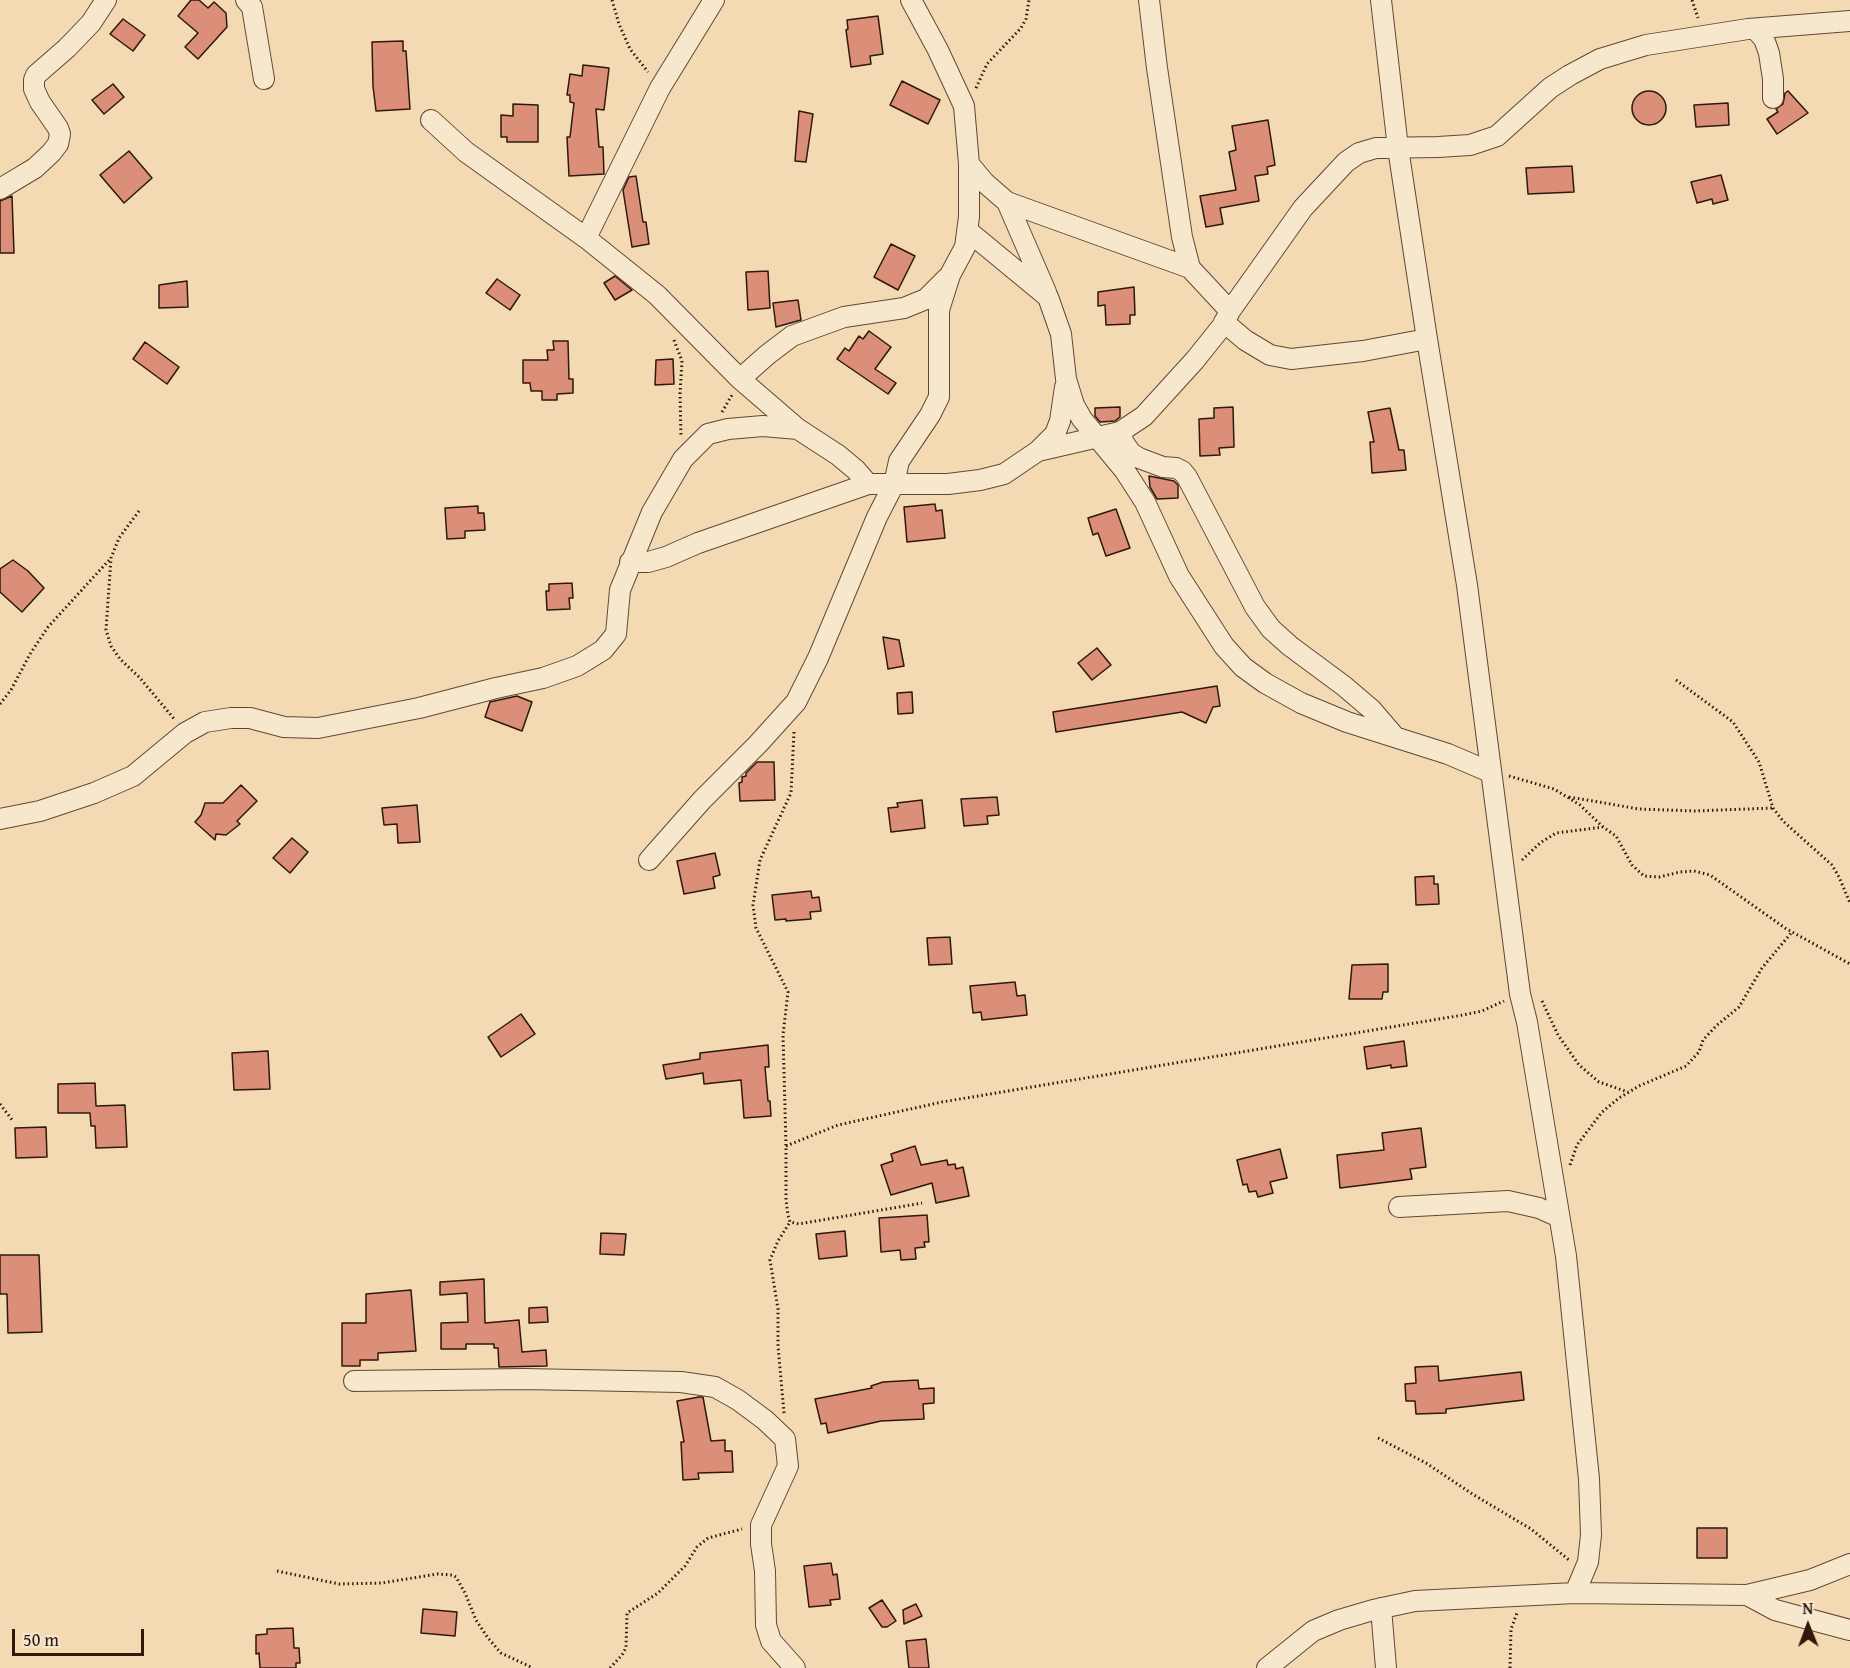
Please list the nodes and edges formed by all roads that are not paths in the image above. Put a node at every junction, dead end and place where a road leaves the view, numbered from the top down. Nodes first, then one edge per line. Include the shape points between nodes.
1 (106, 0) edge
2 (246, 0) edge
3 (714, 0) edge
4 (911, 0) edge
5 (1149, 0) edge
6 (1381, 0) edge
7 (1850, 21) edge
8 (1755, 28) junction
9 (264, 79) dead end
10 (1773, 98) dead end
11 (431, 120) dead end
12 (1398, 148) junction
13 (969, 164) junction
14 (0, 189) edge
15 (1007, 202) junction
16 (968, 231) junction
17 (586, 238) junction
18 (1190, 268) junction
19 (950, 275) junction
20 (1048, 297) junction
21 (1227, 317) junction
22 (1427, 339) junction
23 (1066, 378) junction
24 (740, 379) junction
25 (798, 429) junction
26 (1120, 432) junction
27 (1099, 438) junction
28 (1038, 451) junction
29 (868, 484) junction
30 (894, 484) junction
31 (630, 562) junction
32 (1395, 737) junction
33 (1490, 772) junction
34 (0, 819) edge
35 (649, 860) dead end
36 (1399, 1207) dead end
37 (1559, 1216) junction
38 (354, 1380) dead end
39 (1850, 1564) edge
40 (1575, 1593) junction
41 (1748, 1595) junction
42 (1381, 1608) junction
43 (1850, 1630) edge
44 (795, 1668) edge
45 (1267, 1668) edge
46 (1386, 1668) edge

1 - 14 street via 91,23 34,80 40,102 58,128 58,144 35,168
2 - 9 street via 252,7
3 - 17 street via 660,88
4 - 13 street via 964,106
5 - 18 street via 1177,203
6 - 12 street
7 - 8 street
8 - 10 street via 1769,53
8 - 12 street via 1646,45 1600,59 1550,88 1497,136 1470,144
11 - 17 street via 466,152
12 - 21 street via 1376,148 1346,162 1303,208
12 - 22 street
13 - 15 street
13 - 16 street
15 - 18 street
15 - 20 street
16 - 19 street via 965,247
16 - 20 street
17 - 24 street via 657,295
18 - 21 street
19 - 24 street via 926,299 904,308 844,317 792,336
19 - 30 street via 939,310 939,397 899,461
20 - 23 street via 1061,334
21 - 22 street via 1245,340 1270,355 1292,359
21 - 26 street via 1195,360 1144,416
22 - 33 street via 1467,585
23 - 27 street via 1074,405
23 - 28 street via 1058,427
24 - 25 street
25 - 29 street via 837,455
25 - 31 street via 763,426 708,434 683,459 652,512
26 - 27 street
26 - 32 street via 1131,453 1163,467 1176,468 1188,477 1255,607 1271,628 1371,709
27 - 28 street
27 - 32 street via 1145,502 1179,576 1206,619 1243,667 1301,703
28 - 30 street via 1004,474 980,480
29 - 30 street
29 - 31 street via 666,557
30 - 35 street via 796,702
31 - 34 street via 620,590 616,634 603,650 577,666 419,708 318,728 284,727 249,718 206,722 185,733 133,776 40,811
32 - 33 street
33 - 37 street via 1519,988
36 - 37 street via 1508,1201
37 - 40 street via 1589,1479 1588,1562
38 - 44 street via 681,1382 715,1387 738,1400 785,1439 788,1466 761,1525 766,1625 771,1641
39 - 41 street via 1810,1580
40 - 41 street
40 - 42 street via 1415,1601
41 - 43 street via 1775,1610
42 - 45 street via 1313,1631
42 - 46 street

